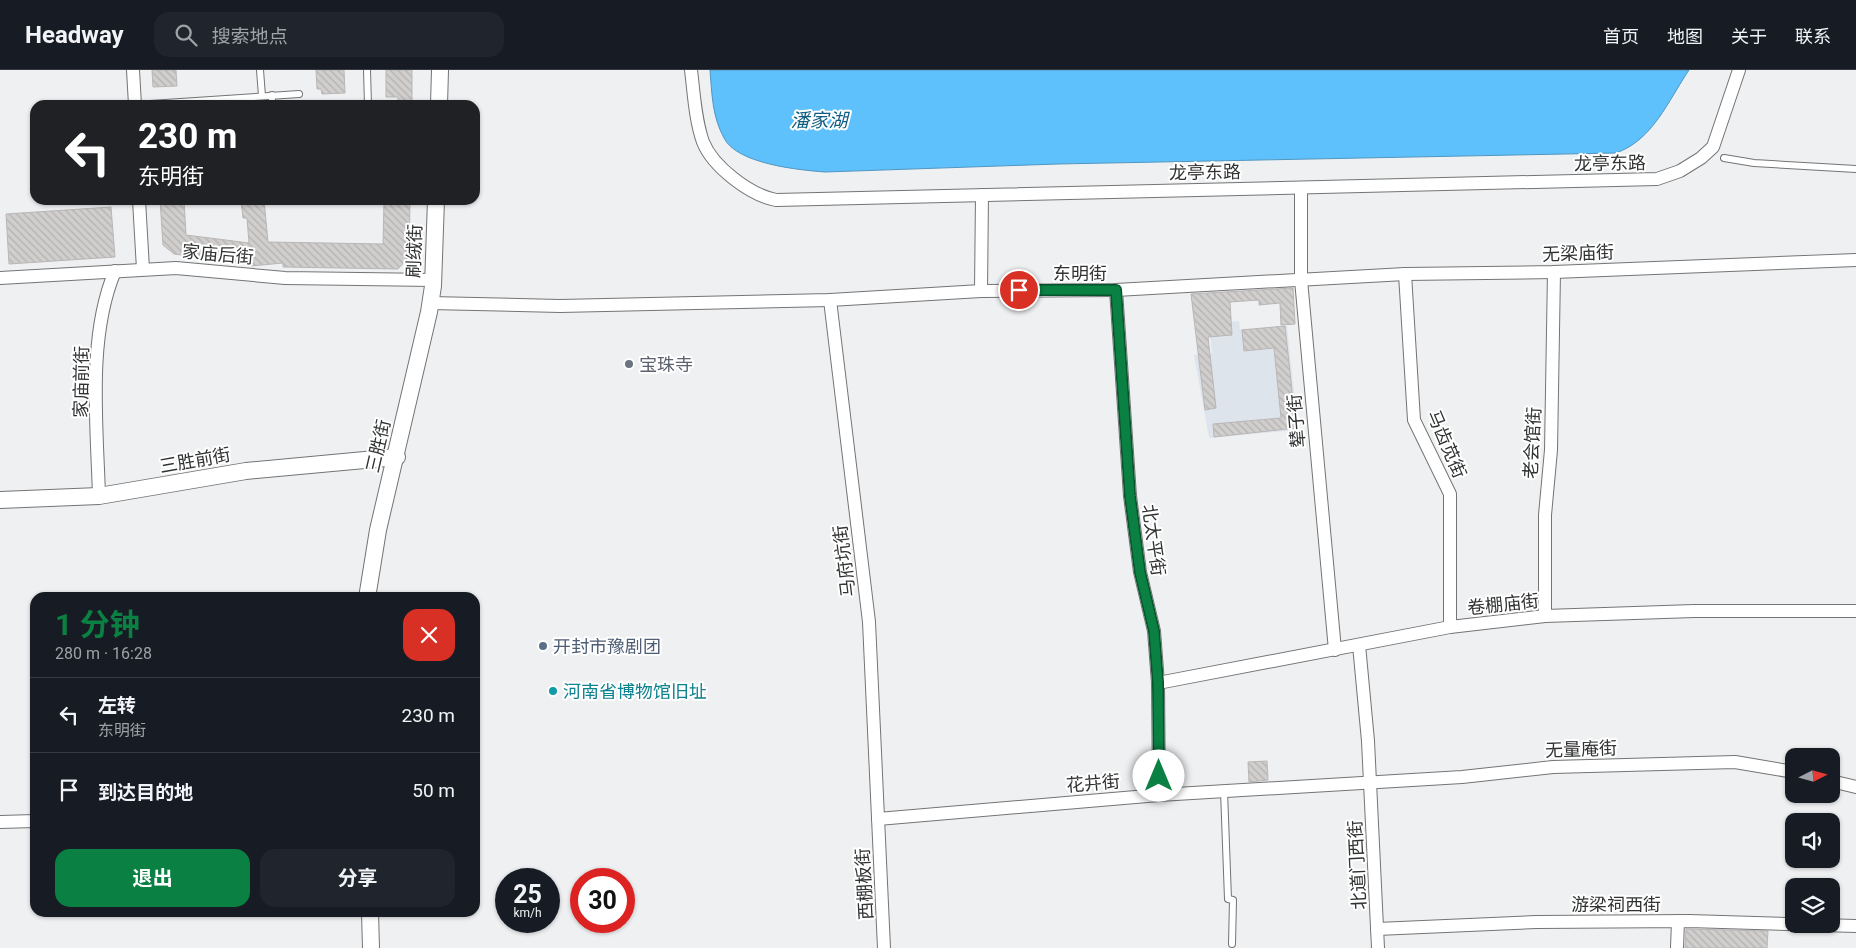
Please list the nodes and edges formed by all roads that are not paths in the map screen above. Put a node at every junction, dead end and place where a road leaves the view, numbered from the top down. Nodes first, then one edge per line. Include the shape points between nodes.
1 (133, 70) edge
2 (260, 70) edge
3 (367, 70) edge
4 (440, 70) edge
5 (691, 70) edge
6 (1740, 70) edge
7 (299, 94) dead end
8 (272, 95) junction
9 (262, 96) junction
10 (135, 100) edge
11 (206, 100) edge
12 (272, 100) edge
13 (368, 100) edge
14 (439, 100) edge
15 (1724, 158) dead end
16 (1856, 169) edge
17 (1302, 188) junction
18 (982, 195) junction
19 (139, 205) edge
20 (436, 205) edge
21 (1856, 260) edge
22 (143, 269) junction
23 (115, 271) junction
24 (1554, 272) junction
25 (1405, 274) junction
26 (0, 278) edge
27 (434, 280) junction
28 (1301, 280) junction
29 (1116, 290) junction
30 (981, 291) junction
31 (830, 300) junction
32 (430, 303) junction
33 (397, 457) junction
34 (99, 496) junction
35 (0, 500) edge
36 (369, 592) edge
37 (1856, 612) edge
38 (1545, 616) junction
39 (1450, 627) junction
40 (1359, 644) junction
41 (1335, 650) junction
42 (1158, 683) junction
43 (1785, 770) edge
44 (1370, 781) junction
45 (1840, 783) edge
46 (1856, 787) edge
47 (1224, 791) junction
48 (1159, 795) junction
49 (878, 819) junction
50 (30, 821) edge
51 (0, 822) edge
52 (370, 917) edge
53 (1678, 922) junction
54 (1856, 926) edge
55 (1377, 929) junction
56 (1232, 944) dead end
57 (371, 948) edge
58 (884, 948) edge
59 (1378, 948) edge
60 (1677, 948) edge

1 - 10 street
2 - 9 lane
3 - 13 lane
4 - 14 street
5 - 18 street, 龙亭东路 via 696,116 704,143 735,180 763,198
6 - 17 street, 龙亭东路 via 1713,147 1687,167 1657,180
7 - 8 lane
8 - 9 lane
8 - 12 lane
9 - 11 lane
15 - 16 lane
17 - 18 street, 龙亭东路
17 - 28 street, 辇子街
18 - 30 street
19 - 22 street
20 - 27 street, 刷绒街
21 - 24 street, 无梁庙街
22 - 23 street, 家庙后街
22 - 27 street, 家庙后街 via 185,268 285,278
23 - 26 street, 家庙后街
23 - 34 street, 家庙前街 via 105,293 98,340
24 - 25 street, 无梁庙街
24 - 38 street, 老会馆街 via 1551,450 1545,515
25 - 28 street, 无梁庙街
25 - 39 street, 马齿苋街 via 1414,420 1450,494
27 - 32 street, 刷绒街
28 - 29 street, 东明街
28 - 41 street, 辇子街
29 - 30 street, 东明街
29 - 42 street, 北太平街 via 1130,496 1140,572 1154,631
30 - 31 street, 东明街
31 - 32 street, 东明街 via 560,306
31 - 49 street, 马府坑街 via 869,622
32 - 33 street, 三胜街
33 - 34 street, 三胜前街 via 246,471
33 - 36 street, 三胜街 via 378,530
34 - 35 street, 三胜前街
37 - 38 street, 卷棚庙街 via 1694,611
38 - 39 street, 卷棚庙街
39 - 40 street, 卷棚庙街
40 - 41 street, 卷棚庙街
40 - 44 street, 北道门西街
41 - 42 street, 卷棚庙街
42 - 48 street, 北太平街
43 - 44 street, 无量庵街 via 1735,762 1553,767 1462,777
44 - 47 street, 花井街
44 - 55 street, 北道门西街
45 - 46 street
47 - 48 street, 花井街
47 - 56 lane
48 - 49 street, 花井街
49 - 58 street, 西棚板街
50 - 51 street
52 - 57 street
53 - 54 street, 游梁祠西街
53 - 55 street, 游梁祠西街 via 1536,922
53 - 60 street
55 - 59 street, 北道门西街

